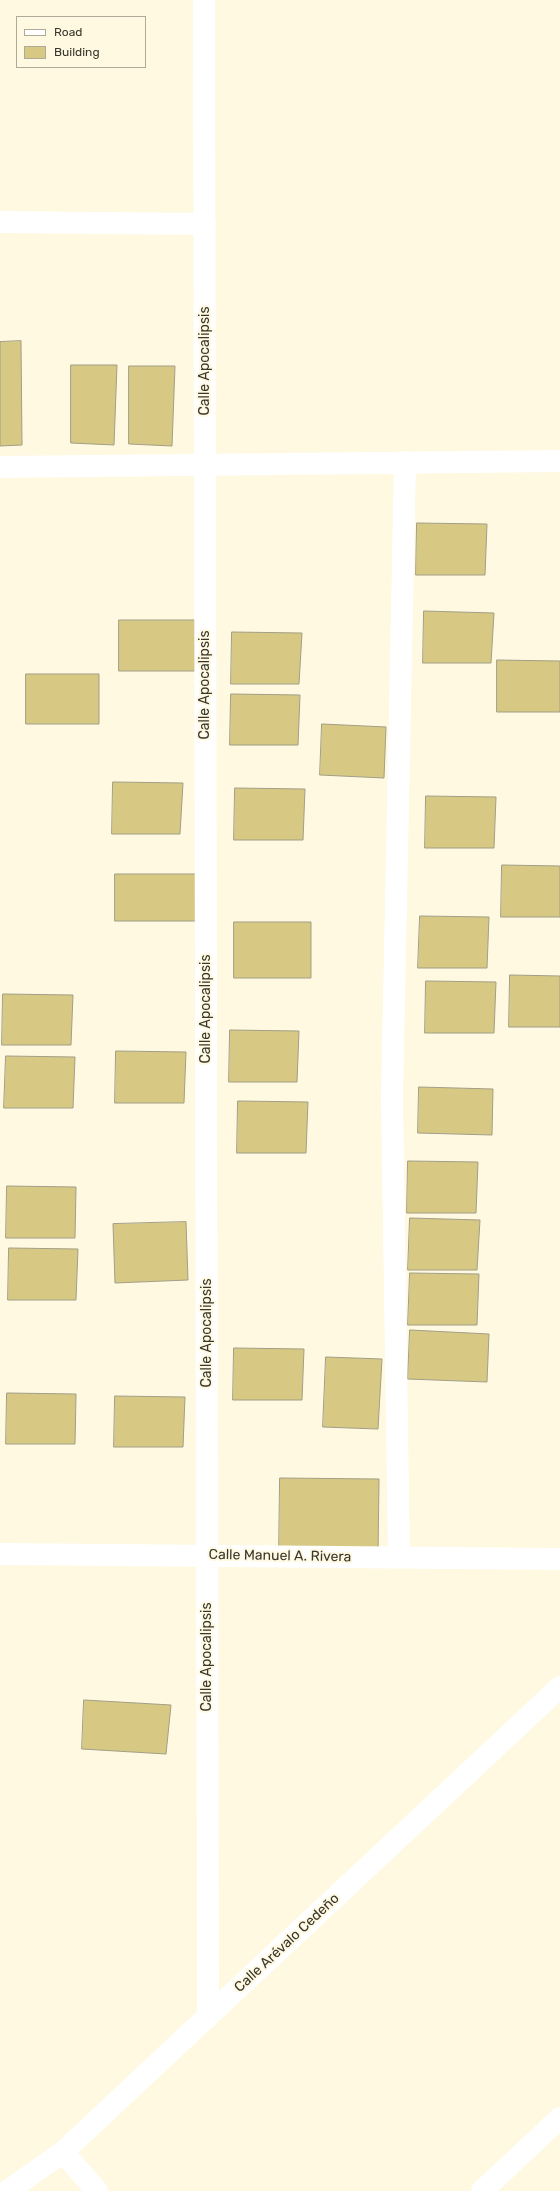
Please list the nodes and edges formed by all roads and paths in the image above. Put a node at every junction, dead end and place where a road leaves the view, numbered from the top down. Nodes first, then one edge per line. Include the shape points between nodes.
1 (204, 0) edge
2 (0, 222) edge
3 (205, 224) junction
4 (560, 461) edge
5 (405, 462) junction
6 (205, 464) junction
7 (0, 466) edge
8 (0, 1554) edge
9 (207, 1555) junction
10 (399, 1558) junction
11 (560, 1559) edge
12 (560, 1687) edge
13 (208, 2017) junction
14 (560, 2118) edge
15 (64, 2152) junction
16 (8, 2191) edge
17 (97, 2191) edge
18 (482, 2191) edge

1 - 3 street, Calle Apocalipsis
2 - 3 street
3 - 6 street, Calle Apocalipsis
4 - 5 street
5 - 6 street
5 - 10 street via 392,1097
6 - 7 street
6 - 9 street, Calle Apocalipsis
8 - 9 street, Calle Manuel A. Rivera
9 - 10 street, Calle Manuel A. Rivera
9 - 13 street, Calle Apocalipsis
10 - 11 street, Calle Manuel A. Rivera
12 - 13 street, Calle Arévalo Cedeño
13 - 15 street, Calle Arévalo Cedeño
14 - 18 street
15 - 16 street, Calle Arévalo Cedeño
15 - 17 street

